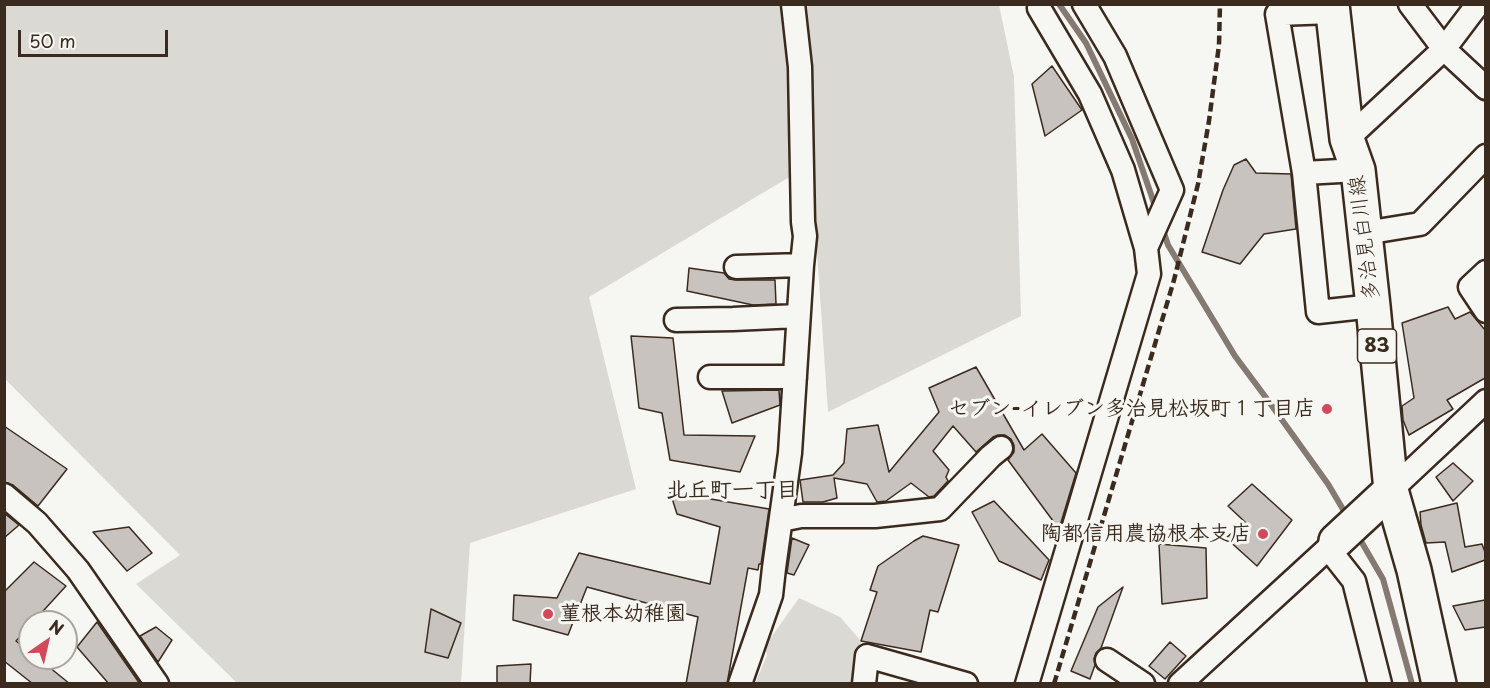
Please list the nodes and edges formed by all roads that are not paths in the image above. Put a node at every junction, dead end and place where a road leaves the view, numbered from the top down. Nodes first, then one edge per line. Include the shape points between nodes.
1 (793, 4) edge
2 (1084, 4) edge
3 (1410, 4) edge
4 (1478, 4) edge
5 (1040, 8) dead end
6 (1333, 8) edge
7 (1444, 49) junction
8 (1485, 88) edge
9 (1347, 139) junction
10 (1485, 156) edge
11 (1358, 170) junction
12 (1304, 173) junction
13 (1365, 233) junction
14 (1146, 248) junction
15 (802, 265) junction
16 (736, 267) dead end
17 (1485, 272) edge
18 (1373, 306) junction
19 (1485, 311) edge
20 (798, 316) junction
21 (676, 320) dead end
22 (710, 377) dead end
23 (795, 377) junction
24 (1485, 401) edge
25 (1001, 448) dead end
26 (1391, 490) junction
27 (4, 495) edge
28 (781, 520) junction
29 (1332, 544) junction
30 (1107, 660) dead end
31 (157, 684) edge
32 (740, 684) edge
33 (864, 684) edge
34 (966, 684) edge
35 (1027, 684) edge
36 (1143, 684) edge
37 (1180, 684) edge
38 (1380, 684) edge
39 (1440, 684) edge

1 - 15 street via 800,67 805,236
2 - 14 street via 1114,56 1172,190
3 - 7 street
4 - 7 street
5 - 14 street via 1090,94 1123,170
6 - 9 main road, 多治見白川線 / 83
6 - 12 street via 1277,14
7 - 8 street
7 - 9 street
9 - 11 main road, 多治見白川線 / 83
10 - 13 street via 1420,224
11 - 12 street
11 - 13 main road, 多治見白川線 / 83
12 - 18 street via 1318,312
13 - 18 main road, 多治見白川線 / 83
14 - 35 street via 1149,274
15 - 16 street
15 - 20 street
17 - 19 street via 1470,287
18 - 26 main road, 多治見白川線 / 83
20 - 21 street
20 - 23 street
22 - 23 street
23 - 28 street
24 - 26 street
25 - 28 street via 940,509
26 - 29 main road
26 - 39 main road, 多治見白川線 / 83
27 - 31 street via 37,523 78,570
28 - 32 street via 771,595
29 - 37 street
29 - 38 street via 1354,581
30 - 36 street
33 - 34 street via 867,656

